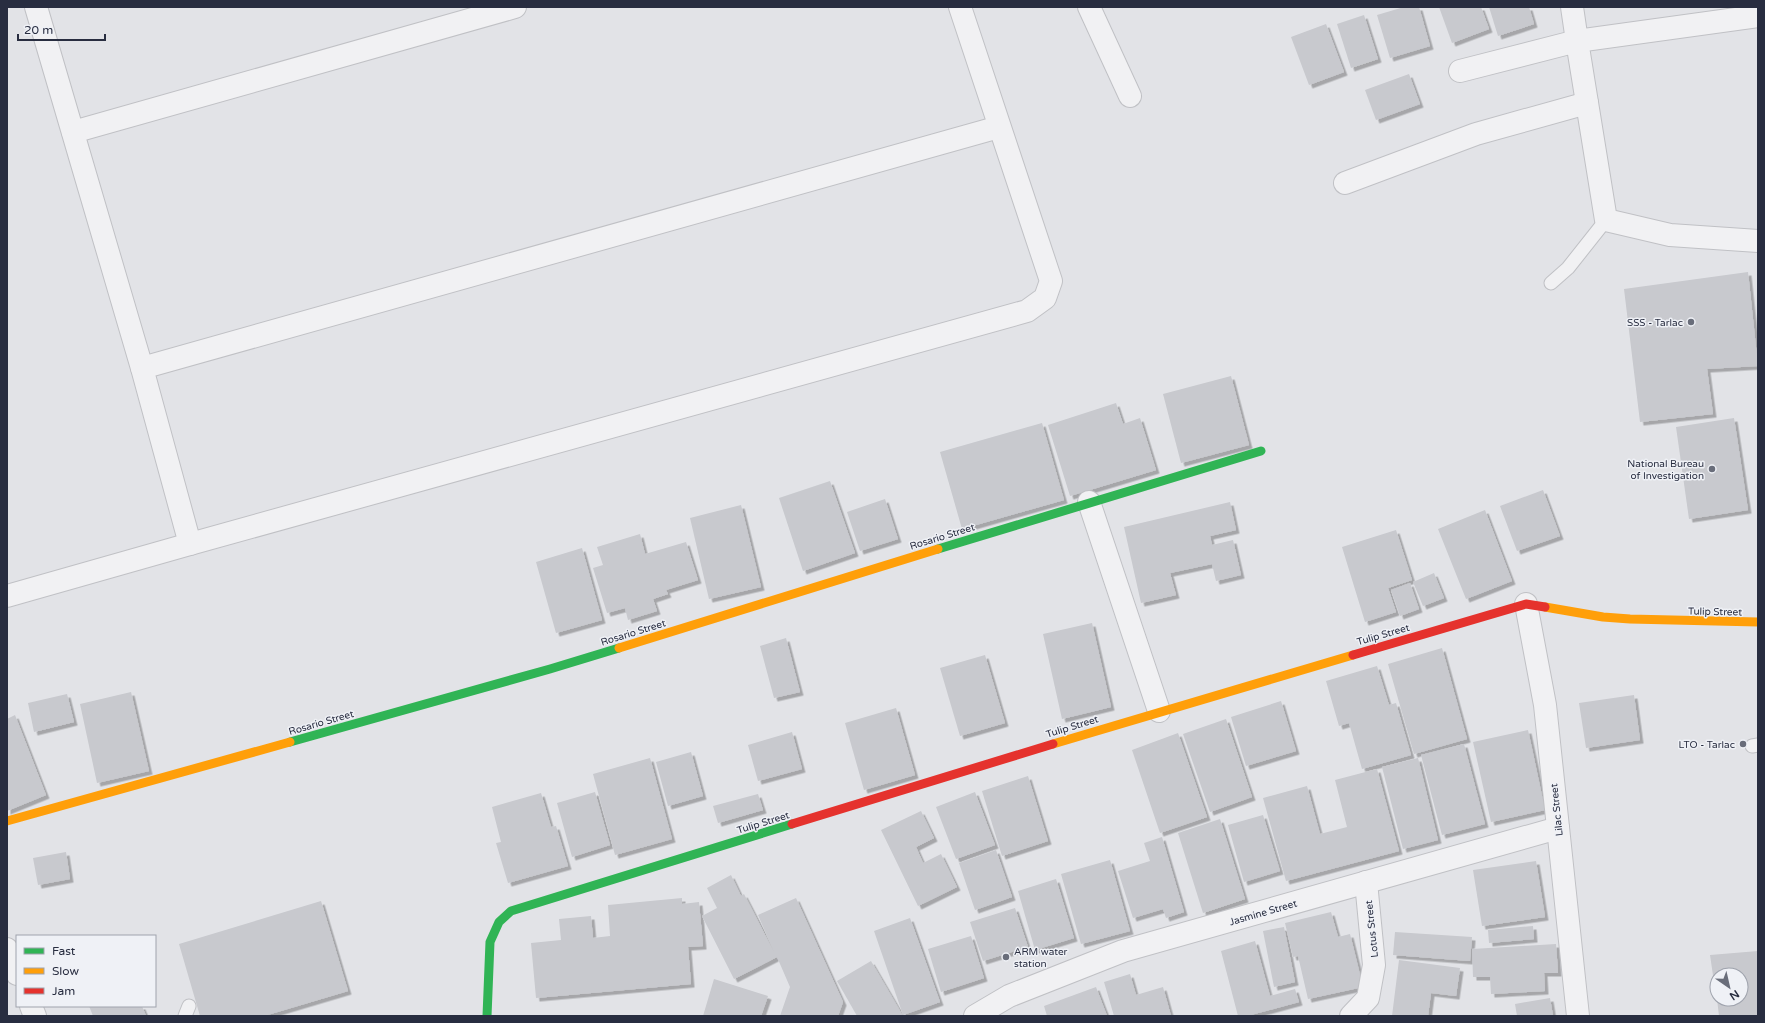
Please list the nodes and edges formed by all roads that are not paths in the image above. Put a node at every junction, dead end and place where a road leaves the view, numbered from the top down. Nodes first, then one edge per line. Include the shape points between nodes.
1 (36, 7) edge
2 (515, 7) edge
3 (960, 7) edge
4 (1089, 7) edge
5 (1572, 7) edge
6 (1757, 7) edge
7 (1758, 17) edge
8 (1577, 41) junction
9 (1460, 71) dead end
10 (1130, 96) dead end
11 (1587, 103) junction
12 (999, 127) junction
13 (73, 132) junction
14 (1345, 183) dead end
15 (1606, 220) junction
16 (1758, 241) edge
17 (1551, 284) dead end
18 (142, 368) junction
19 (1261, 451) dead end
20 (1090, 502) junction
21 (190, 544) junction
22 (7, 596) edge
23 (1526, 604) junction
24 (1758, 622) edge
25 (1159, 711) junction
26 (7, 821) edge
27 (1558, 828) junction
28 (1366, 882) junction
29 (7, 949) edge
30 (16, 972) edge
31 (486, 1016) edge
32 (975, 1016) edge
33 (1351, 1016) edge
34 (1578, 1016) edge

1 - 13 street
2 - 13 street
3 - 12 street
4 - 10 street
5 - 8 street
6 - 7 street
7 - 8 street
8 - 9 street
8 - 11 street
11 - 14 street via 1476,134
11 - 15 street
12 - 18 street
12 - 21 street via 1051,281 1045,298 1027,311
13 - 18 street
15 - 16 street via 1670,235
15 - 17 lane via 1568,268
18 - 21 street
19 - 20 street, Rosario Street
20 - 25 street
20 - 26 street, Rosario Street via 550,669
21 - 22 street
23 - 24 street, Tulip Street via 1604,617
23 - 25 street, Tulip Street
23 - 27 street, Lilac Street via 1545,705
25 - 31 street, Tulip Street via 511,911 499,922 490,942
27 - 28 street, Jasmine Street
27 - 34 street, Lilac Street
28 - 32 street, Jasmine Street via 1123,951 1009,996
28 - 33 street, Lotus Street via 1374,965 1368,998
29 - 30 street

